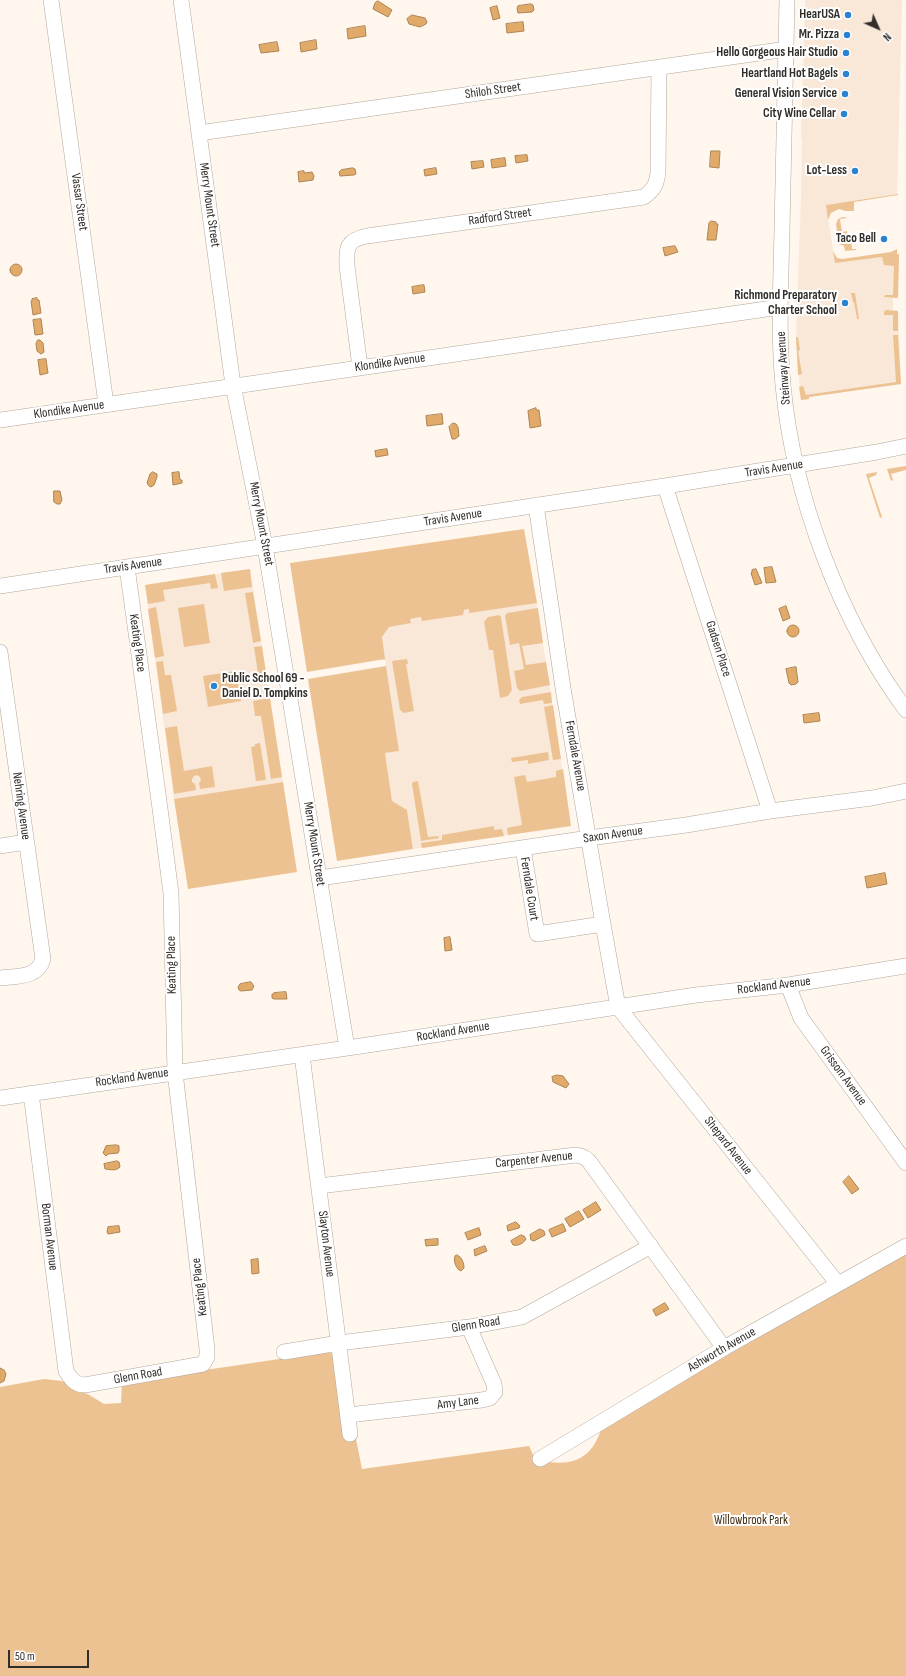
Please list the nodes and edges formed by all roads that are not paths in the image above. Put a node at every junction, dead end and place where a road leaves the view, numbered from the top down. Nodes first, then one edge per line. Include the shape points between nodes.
1 (51, 0) edge
2 (181, 0) edge
3 (787, 0) edge
4 (786, 49) junction
5 (659, 67) junction
6 (199, 133) junction
7 (780, 307) junction
8 (360, 368) junction
9 (234, 385) junction
10 (106, 404) junction
11 (0, 420) edge
12 (906, 446) edge
13 (795, 466) junction
14 (665, 486) junction
15 (536, 505) junction
16 (265, 546) junction
17 (127, 567) junction
18 (0, 586) edge
19 (0, 652) edge
20 (906, 710) edge
21 (4, 715) edge
22 (906, 790) edge
23 (770, 811) junction
24 (589, 838) junction
25 (26, 842) junction
26 (0, 846) edge
27 (523, 848) junction
28 (320, 878) junction
29 (603, 924) junction
30 (906, 966) edge
31 (0, 978) edge
32 (788, 985) junction
33 (618, 1007) junction
34 (347, 1048) junction
35 (302, 1054) junction
36 (175, 1072) junction
37 (31, 1093) junction
38 (0, 1098) edge
39 (906, 1163) edge
40 (319, 1186) junction
41 (651, 1246) junction
42 (906, 1246) edge
43 (838, 1284) junction
44 (469, 1327) junction
45 (339, 1343) junction
46 (724, 1348) junction
47 (284, 1352) dead end
48 (205, 1363) joint
49 (71, 1380) joint
50 (348, 1415) junction
51 (350, 1434) dead end
52 (540, 1459) dead end

1 - 10 street, Vassar Street
2 - 6 street, Merry Mount Street
3 - 4 street, Steinway Avenue
4 - 5 street, Shiloh Street
4 - 7 street, Steinway Avenue
5 - 6 street, Shiloh Street
5 - 8 street, Radford Street via 657,184 644,197 367,236 357,238 349,244 346,254 347,266
6 - 9 street, Merry Mount Street
7 - 8 street, Klondike Avenue
7 - 13 street, Steinway Avenue via 783,385
8 - 9 street, Klondike Avenue
9 - 10 street, Klondike Avenue
9 - 16 street, Merry Mount Street
10 - 11 street, Klondike Avenue
12 - 13 street, Travis Avenue
13 - 14 street, Travis Avenue
13 - 20 street, Steinway Avenue via 813,526 842,600 882,674
14 - 15 street, Travis Avenue
14 - 23 street, Gadsen Place
15 - 16 street, Travis Avenue
15 - 24 street, Ferndale Avenue via 563,688
16 - 17 street, Travis Avenue
16 - 28 street, Merry Mount Street
17 - 18 street, Travis Avenue
17 - 36 street, Keating Place via 159,794 170,893
19 - 21 street, Nehring Avenue
21 - 25 street, Nehring Avenue
22 - 23 street, Saxon Avenue via 872,798
23 - 24 street, Saxon Avenue
24 - 27 street, Saxon Avenue
24 - 29 street, Ferndale Avenue
25 - 26 street
25 - 31 street, Nehring Avenue via 41,967 36,972
27 - 28 street, Saxon Avenue
27 - 29 street, Ferndale Court via 537,934
28 - 34 street, Merry Mount Street
29 - 33 street, Ferndale Avenue
30 - 32 street, Rockland Avenue
32 - 33 street, Rockland Avenue
32 - 39 street, Grissom Avenue via 801,1018
33 - 34 street, Rockland Avenue
33 - 43 street, Shepard Avenue
34 - 35 street, Rockland Avenue
35 - 36 street, Rockland Avenue
35 - 40 street, Slayton Avenue
36 - 37 street, Rockland Avenue
36 - 48 street, Keating Place via 207,1349
37 - 38 street, Rockland Avenue
37 - 49 street, Borman Avenue via 66,1371
40 - 41 street, Carpenter Avenue via 576,1154 586,1157
40 - 45 street, Slayton Avenue
41 - 44 street, Glenn Road via 522,1317
41 - 46 street, Carpenter Avenue
42 - 43 street, Ashworth Avenue
43 - 46 street, Ashworth Avenue
44 - 45 street, Glenn Road
44 - 50 street, Amy Lane via 494,1384 493,1395 482,1400
45 - 47 street, Glenn Road
45 - 50 street, Slayton Avenue
46 - 52 street, Ashworth Avenue
48 - 49 street, Glenn Road via 86,1385
50 - 51 street, Slayton Avenue

